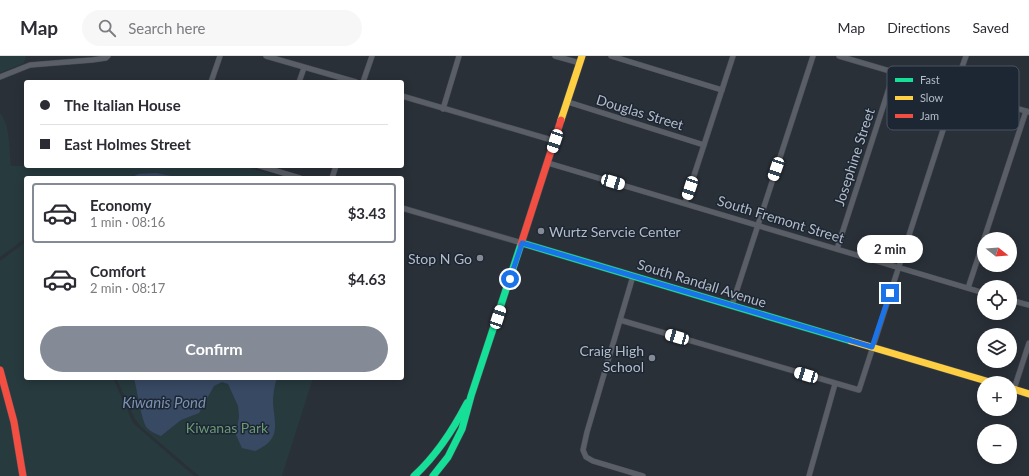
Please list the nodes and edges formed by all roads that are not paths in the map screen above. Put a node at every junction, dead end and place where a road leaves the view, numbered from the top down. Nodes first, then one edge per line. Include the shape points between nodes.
1 (108, 56) edge
2 (220, 56) edge
3 (266, 56) edge
4 (372, 56) edge
5 (459, 56) edge
6 (555, 56) edge
7 (612, 56) edge
8 (733, 56) edge
9 (813, 56) edge
10 (839, 56) edge
11 (966, 56) edge
12 (272, 57) edge
13 (581, 60) edge
14 (962, 66) edge
15 (304, 68) junction
16 (887, 71) edge
17 (0, 77) edge
18 (212, 80) edge
19 (300, 80) edge
20 (349, 80) edge
21 (364, 80) edge
22 (722, 90) junction
23 (887, 94) edge
24 (404, 97) edge
25 (568, 102) junction
26 (443, 109) junction
27 (1028, 112) edge
28 (943, 130) edge
29 (555, 141) junction
30 (704, 145) junction
31 (548, 163) junction
32 (271, 168) edge
33 (294, 176) edge
34 (685, 203) junction
35 (404, 209) edge
36 (758, 225) junction
37 (987, 232) edge
38 (522, 243) junction
39 (836, 249) junction
40 (977, 261) edge
41 (898, 266) junction
42 (633, 276) junction
43 (968, 288) junction
44 (977, 291) edge
45 (1017, 302) edge
46 (732, 305) junction
47 (1029, 305) edge
48 (620, 320) junction
49 (1029, 343) edge
50 (872, 347) junction
51 (0, 370) edge
52 (1017, 376) edge
53 (977, 378) edge
54 (835, 384) junction
55 (1017, 390) edge
56 (1029, 394) edge
57 (471, 396) junction
58 (426, 466) junction
59 (23, 476) edge
60 (414, 476) edge
61 (433, 476) edge
62 (643, 476) edge
63 (809, 476) edge

1 - 17 street via 92,60 30,65
2 - 18 street
3 - 12 street
4 - 21 street
5 - 26 street
6 - 13 street
7 - 22 street
8 - 22 street
9 - 36 street
10 - 16 street
11 - 14 street
12 - 15 street
13 - 25 street
15 - 19 street
15 - 20 street
22 - 30 street
23 - 39 street, Josephine Street
24 - 26 street
25 - 29 street
25 - 30 street, Douglas Street
26 - 29 street
27 - 37 street
28 - 41 street
29 - 31 street
30 - 34 street
31 - 34 street, South Fremont Street
31 - 38 street
32 - 33 street
34 - 36 street, South Fremont Street
35 - 38 street, South Randall Avenue
36 - 39 street, South Fremont Street
36 - 46 street
38 - 42 street, South Randall Avenue
38 - 57 street
39 - 41 street, South Fremont Street
40 - 43 street
41 - 43 street, South Fremont Street
41 - 50 street
42 - 46 street, South Randall Avenue
42 - 48 street
43 - 44 street, South Fremont Street
45 - 47 street
46 - 50 street, South Randall Avenue
48 - 54 street
48 - 62 street via 586,432 583,450 586,457 593,461
49 - 52 street
50 - 53 street, South Randall Avenue
50 - 54 street via 859,390
51 - 59 street via 12,406 20,444
54 - 63 street
55 - 56 street
57 - 58 street via 446,441
57 - 61 street via 464,426 454,450
58 - 60 street
58 - 61 street

